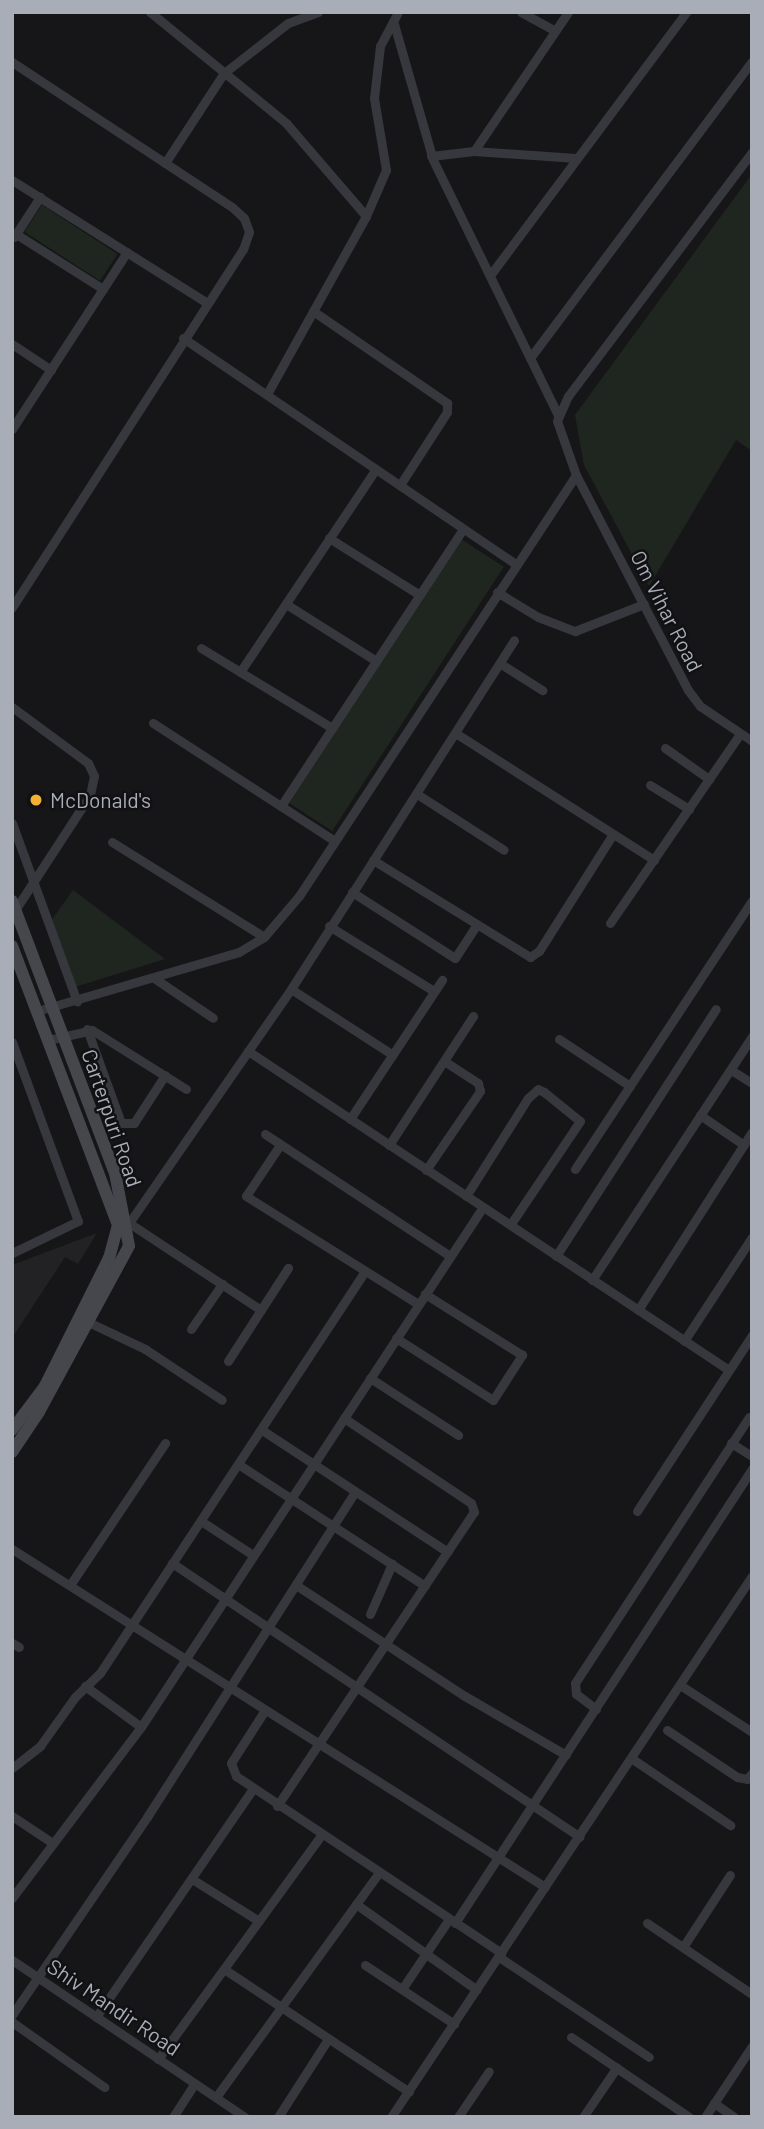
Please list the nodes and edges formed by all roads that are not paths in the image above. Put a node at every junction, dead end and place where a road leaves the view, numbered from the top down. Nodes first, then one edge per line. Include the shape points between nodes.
1 (150, 12) edge
2 (318, 12) edge
3 (398, 12) edge
4 (521, 12) edge
5 (568, 12) edge
6 (685, 12) edge
7 (302, 14) edge
8 (394, 24) junction
9 (555, 31) junction
10 (752, 61) edge
11 (13, 64) edge
12 (225, 73) junction
13 (474, 151) junction
14 (752, 152) edge
15 (431, 156) junction
16 (576, 158) junction
17 (165, 163) junction
18 (12, 180) edge
19 (40, 197) junction
20 (366, 216) junction
21 (14, 237) edge
22 (127, 252) junction
23 (491, 274) junction
24 (103, 289) junction
25 (207, 303) junction
26 (313, 311) junction
27 (183, 338) junction
28 (12, 344) edge
29 (530, 358) junction
30 (51, 370) junction
31 (267, 394) junction
32 (559, 415) junction
33 (12, 429) edge
34 (376, 469) junction
35 (576, 475) junction
36 (400, 485) junction
37 (463, 528) junction
38 (330, 538) junction
39 (516, 564) junction
40 (23, 592) junction
41 (497, 592) junction
42 (420, 595) junction
43 (12, 596) edge
44 (286, 604) junction
45 (644, 604) junction
46 (12, 608) edge
47 (514, 640) dead end
48 (201, 648) dead end
49 (376, 661) junction
50 (501, 664) junction
51 (240, 672) junction
52 (542, 690) dead end
53 (12, 707) edge
54 (153, 723) dead end
55 (332, 728) junction
56 (457, 734) junction
57 (740, 734) junction
58 (752, 741) edge
59 (665, 748) dead end
60 (709, 779) junction
61 (650, 785) dead end
62 (417, 794) junction
63 (281, 806) junction
64 (689, 809) junction
65 (12, 823) edge
66 (613, 834) junction
67 (333, 840) junction
68 (112, 842) dead end
69 (504, 850) dead end
70 (373, 860) junction
71 (654, 860) junction
72 (34, 884) junction
73 (352, 892) junction
74 (752, 901) edge
75 (14, 905) edge
76 (610, 923) dead end
77 (329, 926) junction
78 (476, 926) junction
79 (264, 937) junction
80 (12, 946) edge
81 (154, 978) junction
82 (442, 980) dead end
83 (291, 989) junction
84 (434, 991) junction
85 (77, 1002) junction
86 (50, 1008) junction
87 (716, 1009) dead end
88 (37, 1011) junction
89 (473, 1016) dead end
90 (213, 1018) dead end
91 (87, 1029) junction
92 (62, 1035) junction
93 (752, 1036) edge
94 (558, 1039) dead end
95 (48, 1040) junction
96 (12, 1042) edge
97 (248, 1051) junction
98 (393, 1055) junction
99 (444, 1061) junction
100 (731, 1070) junction
101 (165, 1075) junction
102 (752, 1083) edge
103 (630, 1086) junction
104 (186, 1088) dead end
105 (701, 1115) junction
106 (350, 1119) junction
107 (752, 1132) edge
108 (265, 1134) dead end
109 (744, 1144) junction
110 (280, 1145) junction
111 (389, 1145) junction
112 (575, 1169) dead end
113 (426, 1170) junction
114 (466, 1196) junction
115 (483, 1207) junction
116 (124, 1224) junction
117 (510, 1225) junction
118 (752, 1237) edge
119 (12, 1252) edge
120 (450, 1256) junction
121 (556, 1256) junction
122 (288, 1268) dead end
123 (365, 1271) junction
124 (592, 1280) junction
125 (222, 1284) junction
126 (425, 1294) junction
127 (418, 1304) junction
128 (261, 1310) junction
129 (638, 1310) junction
130 (76, 1320) junction
131 (90, 1321) junction
132 (191, 1329) dead end
133 (752, 1335) edge
134 (396, 1338) junction
135 (684, 1341) junction
136 (228, 1361) dead end
137 (729, 1370) junction
138 (370, 1378) junction
139 (222, 1400) dead end
140 (749, 1417) dead end
141 (344, 1418) junction
142 (12, 1430) edge
143 (262, 1430) junction
144 (458, 1435) dead end
145 (165, 1443) dead end
146 (732, 1443) junction
147 (12, 1452) edge
148 (752, 1456) edge
149 (238, 1464) junction
150 (313, 1464) junction
151 (752, 1469) edge
152 (355, 1492) junction
153 (290, 1499) junction
154 (637, 1511) dead end
155 (201, 1521) junction
156 (333, 1526) junction
157 (12, 1549) edge
158 (448, 1552) junction
159 (253, 1555) junction
160 (172, 1563) junction
161 (392, 1564) junction
162 (752, 1576) edge
163 (70, 1585) junction
164 (296, 1585) junction
165 (425, 1586) junction
166 (225, 1597) junction
167 (370, 1614) dead end
168 (132, 1625) junction
169 (269, 1627) junction
170 (386, 1644) junction
171 (185, 1659) junction
172 (680, 1685) junction
173 (85, 1686) junction
174 (230, 1687) junction
175 (356, 1687) junction
176 (596, 1709) junction
177 (265, 1710) junction
178 (141, 1727) junction
179 (667, 1730) dead end
180 (752, 1732) edge
181 (318, 1741) junction
182 (566, 1755) junction
183 (631, 1758) junction
184 (12, 1768) edge
185 (752, 1773) edge
186 (252, 1790) junction
187 (533, 1805) junction
188 (277, 1806) junction
189 (12, 1816) edge
190 (730, 1825) dead end
191 (322, 1835) junction
192 (579, 1837) junction
193 (51, 1842) junction
194 (498, 1859) junction
195 (379, 1874) junction
196 (730, 1875) dead end
197 (192, 1879) junction
198 (545, 1888) junction
199 (12, 1898) edge
200 (356, 1904) junction
201 (259, 1921) junction
202 (452, 1921) junction
203 (647, 1923) dead end
204 (683, 1947) junction
205 (426, 1954) junction
206 (500, 1955) junction
207 (12, 1960) edge
208 (365, 1965) dead end
209 (224, 1969) junction
210 (38, 1977) junction
211 (402, 1989) junction
212 (477, 1990) junction
213 (752, 1994) edge
214 (280, 2008) junction
215 (12, 2015) edge
216 (96, 2017) junction
217 (12, 2022) edge
218 (454, 2024) junction
219 (571, 2038) dead end
220 (328, 2039) junction
221 (752, 2046) edge
222 (649, 2057) dead end
223 (158, 2059) junction
224 (617, 2067) junction
225 (489, 2071) dead end
226 (195, 2083) junction
227 (104, 2087) dead end
228 (409, 2092) junction
229 (216, 2097) junction
230 (714, 2103) junction
231 (173, 2117) edge
232 (245, 2117) edge
233 (278, 2117) edge
234 (391, 2117) edge
235 (458, 2117) edge
236 (583, 2117) edge
237 (688, 2117) edge
238 (705, 2117) edge
239 (734, 2117) edge

1 - 12 street
2 - 7 street
3 - 8 street
4 - 9 street
5 - 9 street
6 - 16 street
7 - 12 street
8 - 15 street, Om Vihar Road
8 - 20 street via 380,46 374,98 386,170
9 - 13 street
10 - 29 street
11 - 17 street
12 - 17 street
12 - 20 street via 293,130
13 - 15 street
13 - 16 street
14 - 32 street via 568,396
15 - 23 street, Om Vihar Road
16 - 23 street
17 - 25 street via 232,207 247,225 243,249
18 - 19 street
19 - 21 street
19 - 22 street
20 - 26 street
21 - 24 street
22 - 24 street
22 - 25 street
23 - 29 street, Om Vihar Road
24 - 30 street
25 - 27 street
26 - 31 street
26 - 36 street via 447,403 447,412
27 - 31 street
27 - 40 street
28 - 30 street
29 - 32 street, Om Vihar Road
30 - 33 street
31 - 34 street
32 - 35 street, Om Vihar Road via 559,429
34 - 36 street
34 - 38 street
35 - 39 street
35 - 45 street, Om Vihar Road
36 - 37 street
37 - 39 street
37 - 42 street
38 - 42 street
38 - 44 street
39 - 41 street
40 - 43 street
40 - 46 street
41 - 45 street via 538,617 575,631
41 - 67 street
42 - 49 street
44 - 49 street
44 - 51 street
45 - 57 street, Om Vihar Road via 694,700
47 - 50 street
48 - 51 street
49 - 55 street
50 - 52 street
50 - 56 street
51 - 55 street
53 - 72 street via 88,763 94,776 90,795
54 - 63 street
55 - 63 street
56 - 62 street
56 - 66 street
57 - 58 street, Om Vihar Road
57 - 60 street
59 - 60 street
60 - 64 street
61 - 64 street
62 - 69 street
62 - 70 street
63 - 67 street
64 - 71 street
65 - 72 street
66 - 71 street
66 - 78 street via 535,955 521,955
67 - 79 street via 299,895
68 - 79 street
70 - 73 street
70 - 78 street
71 - 76 street
72 - 75 street
72 - 85 street
73 - 77 street
73 - 78 street via 455,958
74 - 103 street
75 - 86 main road, Carterpuri Road
77 - 83 street
77 - 84 street
79 - 81 street via 239,952
80 - 88 main road, Carterpuri Road
81 - 85 street
81 - 90 street
82 - 84 street
83 - 97 street
83 - 98 street
84 - 98 street
85 - 86 street
86 - 88 street
86 - 92 main road, Carterpuri Road
87 - 121 street
88 - 95 main road, Carterpuri Road
89 - 99 street
91 - 92 street
91 - 101 street
91 - 101 street via 121,1123 134,1123
92 - 95 street
92 - 116 main road, Carterpuri Road via 115,1173
93 - 100 street
94 - 103 street
95 - 116 main road, Carterpuri Road
96 - 119 street via 78,1221
97 - 106 street
97 - 116 street
98 - 106 street
99 - 111 street
99 - 113 street via 478,1083 480,1091
100 - 102 street
100 - 105 street
101 - 104 street
103 - 112 street
105 - 109 street
105 - 124 street
106 - 111 street
107 - 109 street
108 - 110 street
109 - 129 street
110 - 120 street
110 - 123 street via 246,1196
111 - 113 street
113 - 114 street
114 - 115 street
114 - 117 street via 528,1098 538,1089 544,1091 580,1121
115 - 117 street
115 - 120 street
116 - 125 street
116 - 130 main road, Carterpuri Road
116 - 131 main road, Carterpuri Road via 130,1246
117 - 121 street
118 - 135 street
120 - 126 street
121 - 124 street
122 - 128 street
123 - 127 street
123 - 143 street
124 - 129 street
125 - 128 street
125 - 132 street
126 - 127 street
126 - 134 street via 522,1355 494,1400
127 - 134 street
128 - 136 street
129 - 135 street
130 - 131 street
130 - 142 main road, Carterpuri Road via 45,1386
131 - 139 street via 166,1362
131 - 147 main road, Carterpuri Road
133 - 137 street
134 - 138 street
135 - 137 street
137 - 154 street
138 - 141 street
138 - 144 street
140 - 146 street
141 - 150 street
141 - 158 street via 474,1505
143 - 149 street
143 - 150 street
145 - 163 street
146 - 148 street
146 - 176 street via 575,1683 576,1694
149 - 153 street
149 - 155 street
150 - 152 street
150 - 153 street
151 - 176 street
152 - 156 street
152 - 158 street
153 - 156 street
153 - 159 street
155 - 159 street
155 - 160 street
156 - 161 street
156 - 164 street
157 - 163 street
158 - 165 street
159 - 166 street
160 - 166 street
160 - 168 street
161 - 165 street
161 - 167 street
162 - 172 street
163 - 168 street
164 - 169 street
164 - 170 street
165 - 170 street
166 - 169 street
166 - 171 street
168 - 171 street
168 - 173 street via 100,1673
169 - 174 street
169 - 175 street
170 - 175 street
170 - 182 street
171 - 174 street
171 - 178 street
172 - 180 street
172 - 183 street
173 - 178 street
173 - 184 street via 40,1746
174 - 177 street
174 - 210 street
175 - 181 street
175 - 187 street
176 - 182 street
177 - 181 street
177 - 186 street via 231,1763 236,1776
178 - 193 street
179 - 185 street via 742,1780
181 - 188 street
181 - 194 street
182 - 187 street
183 - 190 street
183 - 192 street
186 - 188 street
186 - 197 street
187 - 192 street
187 - 194 street
188 - 191 street
189 - 193 street
191 - 195 street
191 - 201 street
192 - 198 street
193 - 199 street
194 - 198 street
194 - 202 street
195 - 200 street
195 - 202 street
196 - 204 street
197 - 201 street
197 - 216 street
198 - 206 street
200 - 205 street
200 - 214 street
201 - 209 street
202 - 205 street
202 - 206 street
203 - 204 street
204 - 213 street
205 - 211 street
205 - 212 street
206 - 212 street
206 - 222 street
207 - 210 street, Shiv Mandir Road
208 - 211 street
209 - 214 street
209 - 223 street
210 - 215 street
210 - 216 street, Shiv Mandir Road
211 - 218 street
212 - 218 street
214 - 220 street
214 - 229 street
216 - 223 street, Shiv Mandir Road
217 - 227 street
218 - 228 street
219 - 224 street
220 - 228 street
220 - 233 street
221 - 230 street
223 - 226 street, Shiv Mandir Road
224 - 236 street
224 - 237 street
225 - 235 street
226 - 229 street, Shiv Mandir Road
226 - 231 street
228 - 234 street
229 - 232 street, Shiv Mandir Road
230 - 238 street
230 - 239 street

